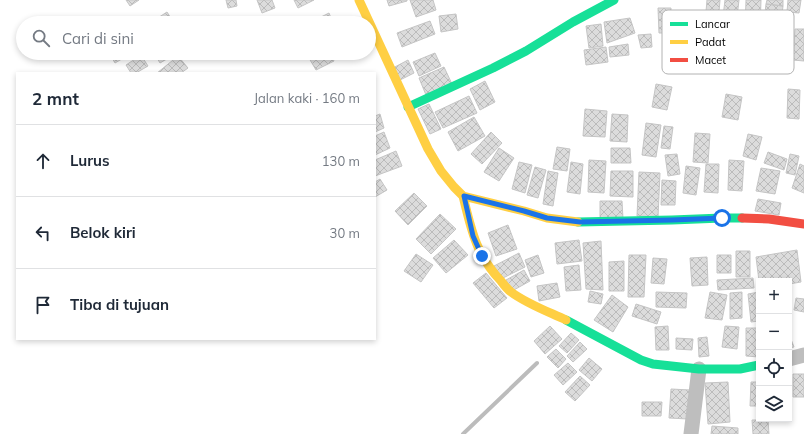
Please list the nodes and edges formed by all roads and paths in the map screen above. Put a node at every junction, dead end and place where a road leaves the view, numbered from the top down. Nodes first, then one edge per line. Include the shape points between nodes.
1 (359, 0) edge
2 (614, 0) edge
3 (366, 16) edge
4 (376, 37) edge
5 (408, 107) junction
6 (464, 196) junction
7 (804, 224) edge
8 (804, 355) edge
9 (792, 358) edge
10 (756, 366) edge
11 (699, 369) junction
12 (691, 434) edge

1 - 3 street
2 - 5 street via 526,51
4 - 5 street
5 - 6 street via 441,171
6 - 7 street via 547,218 580,222 722,218 769,219
6 - 11 street via 473,236 482,256 492,272 511,292 641,360 653,364
8 - 9 street
10 - 11 street via 740,369
11 - 12 street

